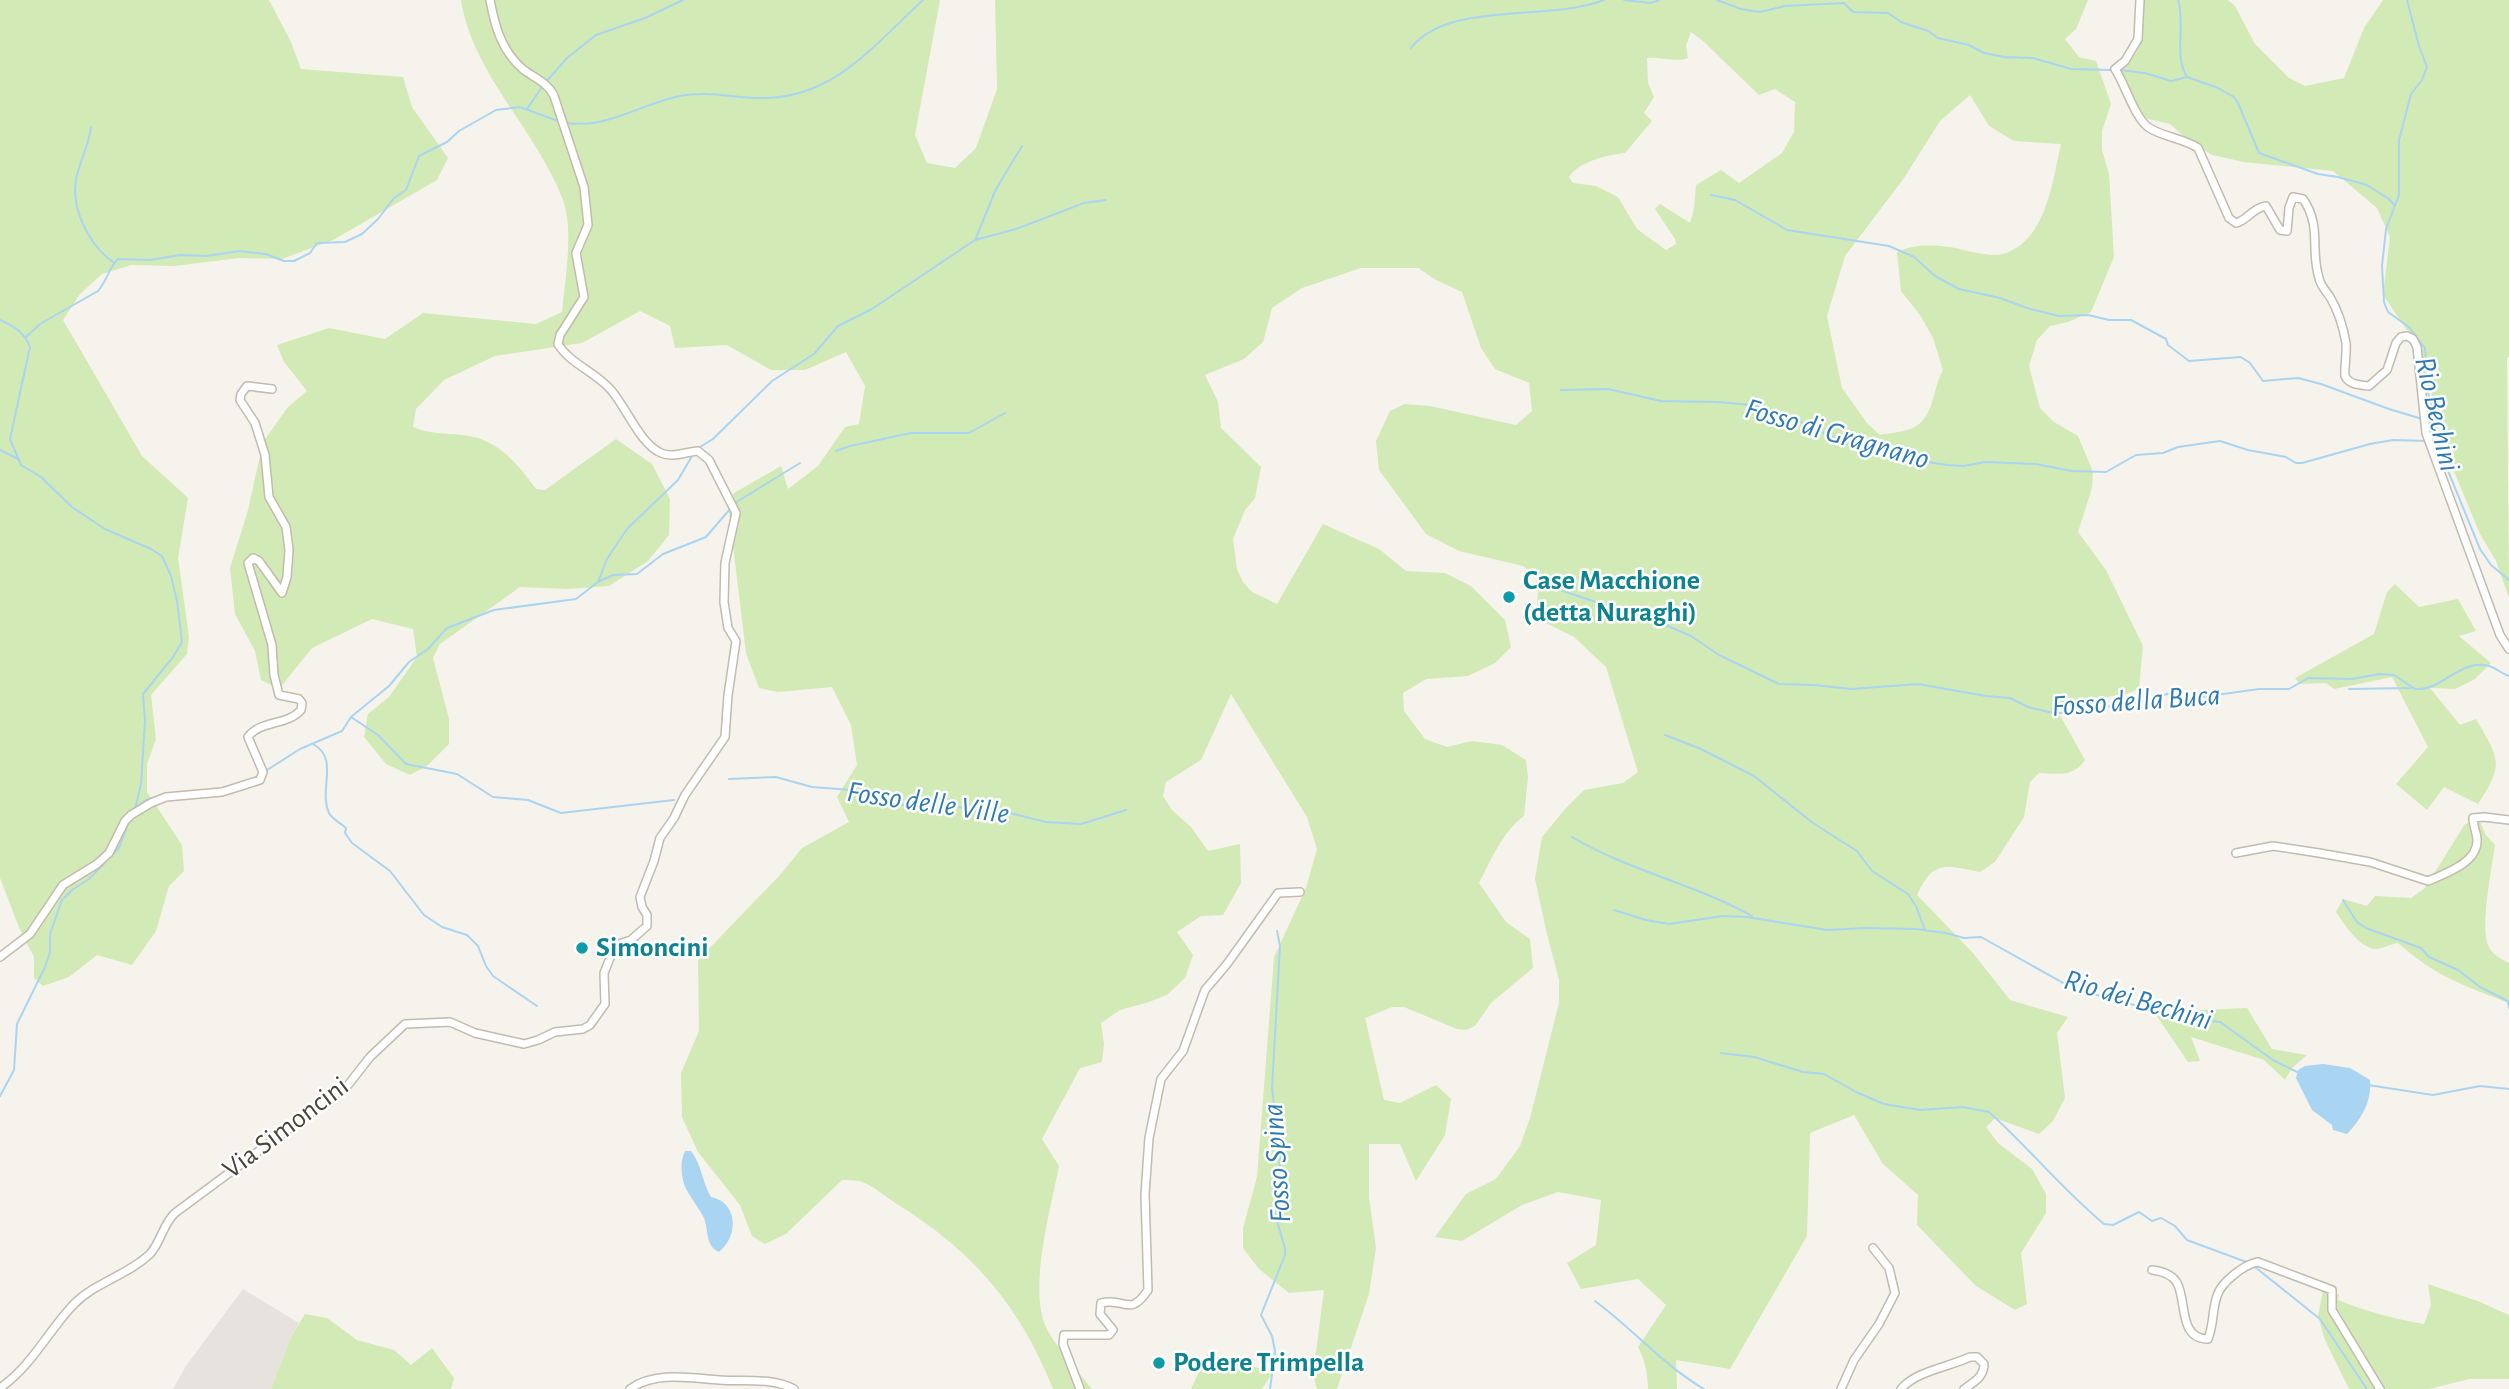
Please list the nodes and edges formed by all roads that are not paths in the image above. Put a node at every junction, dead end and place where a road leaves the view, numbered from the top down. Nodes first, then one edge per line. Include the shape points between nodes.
1 (490, 0) edge
2 (2140, 0) edge
3 (272, 389) dead end
4 (2509, 649) edge
5 (2509, 820) edge
6 (2236, 853) dead end
7 (1300, 892) dead end
8 (0, 957) edge
9 (1873, 1248) dead end
10 (2152, 1270) dead end
11 (0, 1388) edge
12 (629, 1389) edge
13 (794, 1389) edge
14 (1080, 1389) edge
15 (1841, 1389) edge
16 (1901, 1389) edge
17 (1964, 1389) edge
18 (2380, 1389) edge

1 - 11 street, Via Simoncini via 503,47 554,96 584,187 588,225 576,253 584,297 558,344 603,382 656,451 673,456 698,451 706,456 736,513 724,576 725,615 736,643 724,740 660,838 640,897 647,926 612,953 604,973 605,1004 590,1025 524,1044 450,1022 402,1025 348,1086 175,1213 152,1252 79,1300 32,1359
2 - 4 street via 2138,39 2115,69 2138,113 2148,127 2198,148 2229,218 2236,223 2257,207 2266,206 2280,230 2287,231 2293,197 2303,199 2315,226 2319,281 2341,317 2347,379 2369,386 2388,370 2400,337 2413,339 2426,433
3 - 8 street via 247,386 240,400 255,424 270,496 286,527 289,550 282,593 259,561 253,558 248,563 272,645 279,695 299,699 302,710 253,730 248,737 263,772 260,780 222,792 166,797 131,815 109,853 63,885 30,934
5 - 6 street via 2473,818 2478,844 2474,853 2460,867 2428,881 2370,862 2273,846
7 - 14 street via 1278,893 1205,990 1183,1051 1161,1079 1146,1183 1148,1290 1140,1303 1130,1307 1101,1303 1100,1314 1113,1330 1109,1335 1064,1335 1063,1344
9 - 15 street via 1889,1268 1895,1293
10 - 18 street via 2164,1272 2177,1283 2187,1324 2202,1339 2208,1339 2213,1328 2217,1296 2223,1286 2250,1263 2332,1290 2332,1310
12 - 13 street via 653,1380 694,1376 770,1381
16 - 17 street via 1920,1376 1977,1357 1984,1370

